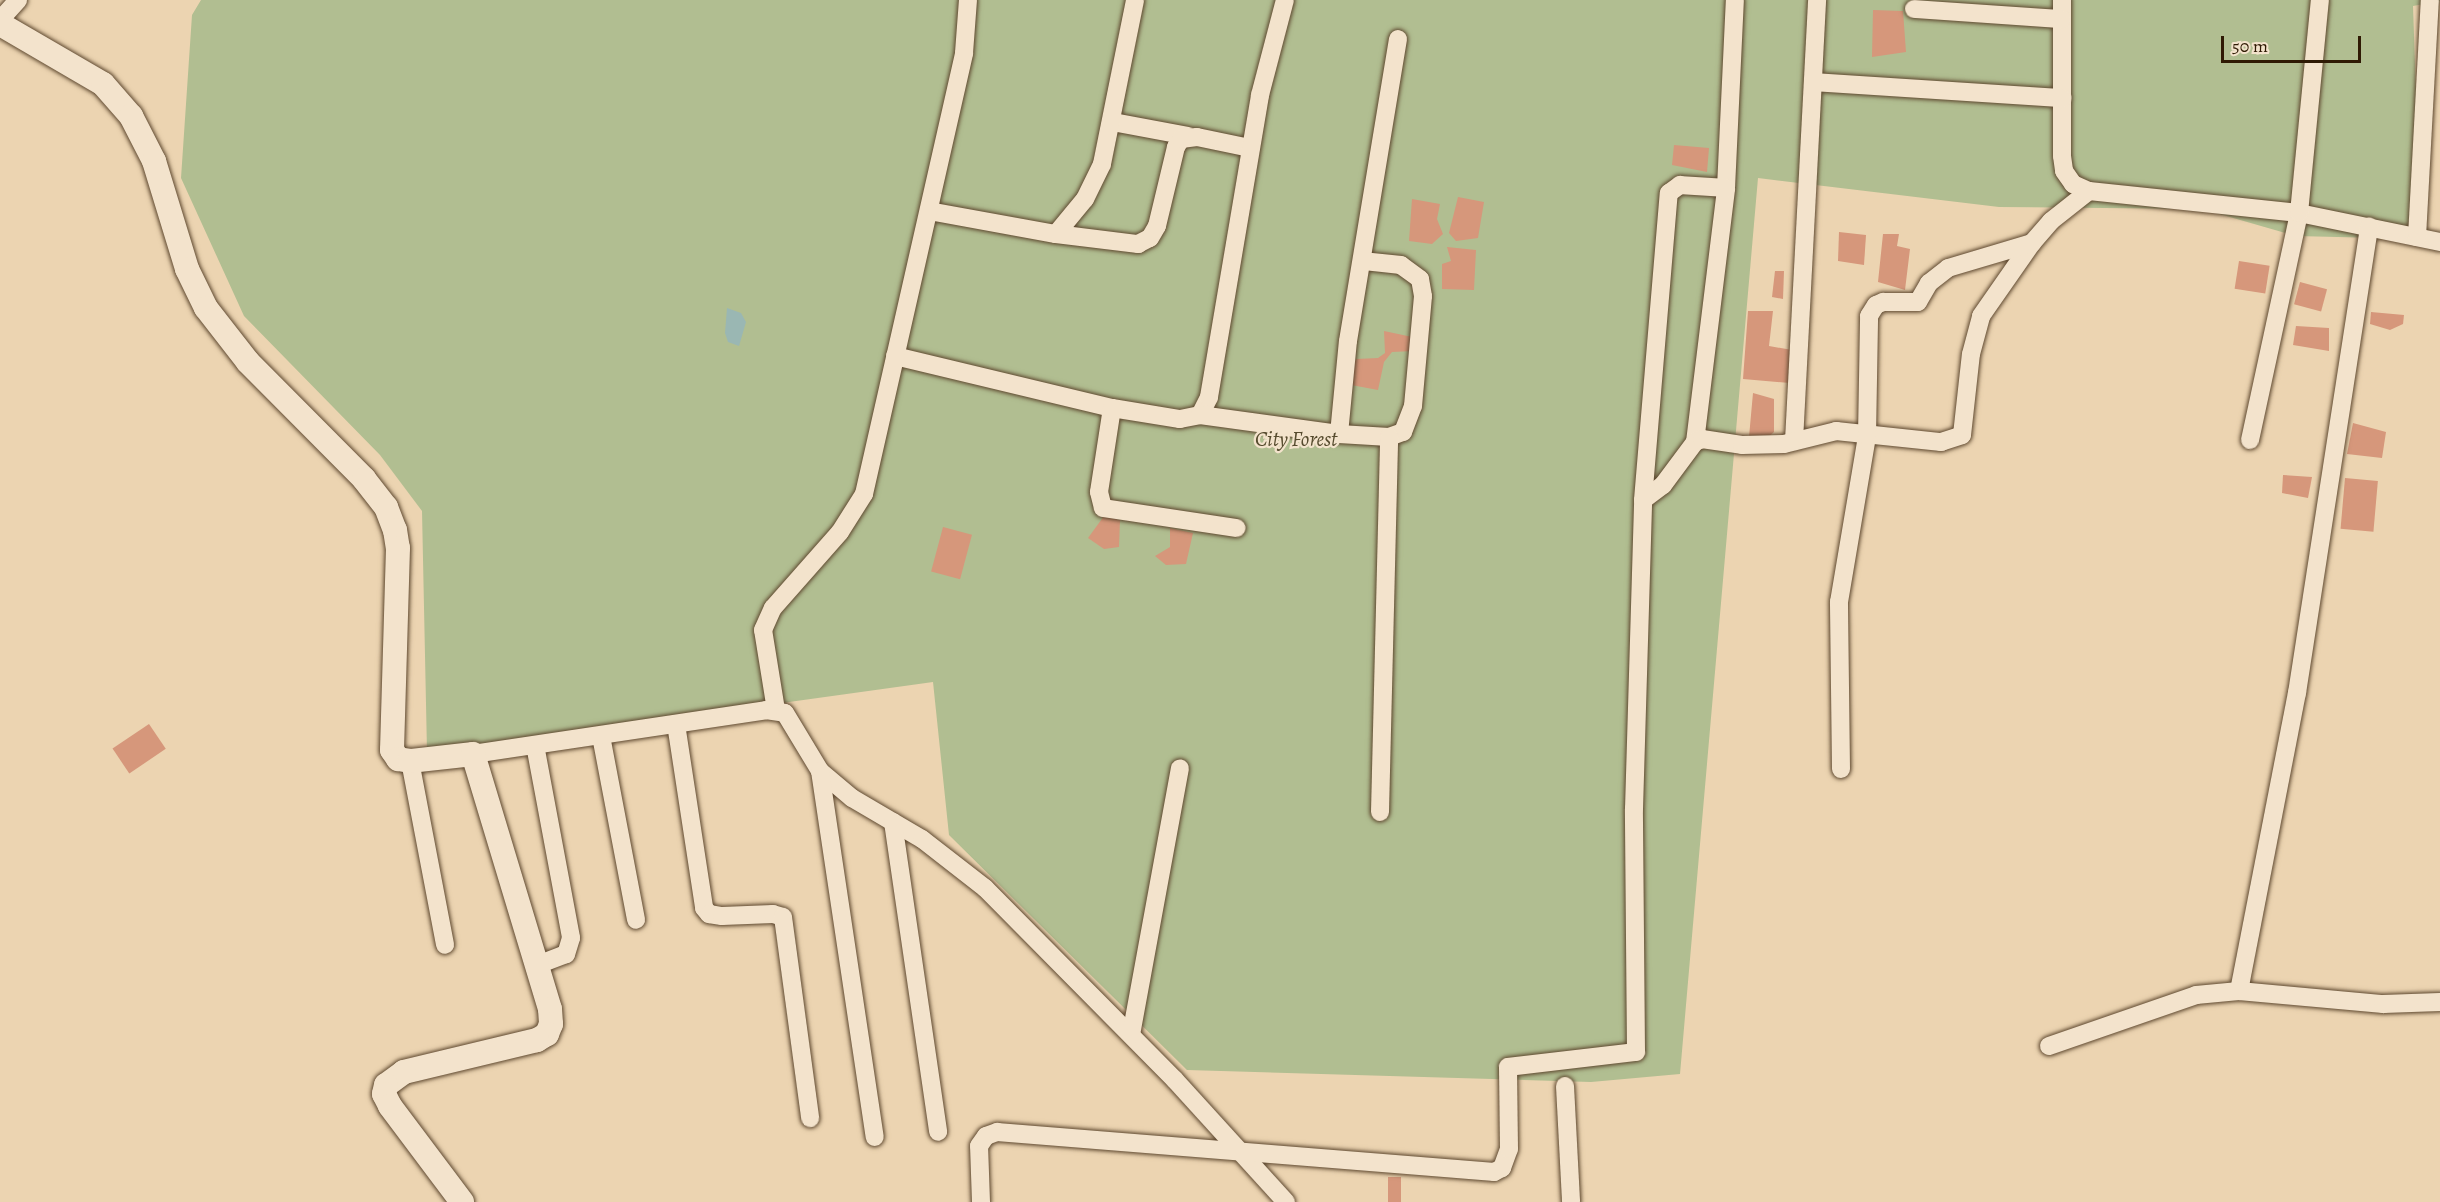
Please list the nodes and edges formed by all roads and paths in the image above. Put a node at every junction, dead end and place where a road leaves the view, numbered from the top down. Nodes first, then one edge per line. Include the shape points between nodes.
1 (18, 0) edge
2 (968, 0) edge
3 (1135, 0) edge
4 (1285, 0) edge
5 (1735, 0) edge
6 (1817, 0) edge
7 (2062, 0) edge
8 (2320, 0) edge
9 (2430, 0) edge
10 (1914, 9) dead end
11 (2062, 19) junction
12 (0, 22) edge
13 (1398, 39) dead end
14 (1814, 82) junction
15 (2062, 98) junction
16 (1113, 122) junction
17 (1188, 136) junction
18 (1250, 148) junction
19 (1726, 188) junction
20 (2089, 191) junction
21 (928, 211) junction
22 (2299, 213) junction
23 (2369, 226) junction
24 (1056, 234) junction
25 (2417, 237) junction
26 (2440, 242) edge
27 (2032, 243) junction
28 (1364, 261) junction
29 (895, 356) junction
30 (1112, 408) junction
31 (1200, 415) junction
32 (1339, 434) junction
33 (1867, 436) junction
34 (1389, 437) junction
35 (2250, 440) dead end
36 (1794, 441) junction
37 (1695, 442) junction
38 (1643, 500) junction
39 (1237, 528) dead end
40 (776, 710) junction
41 (676, 724) junction
42 (601, 736) junction
43 (535, 745) junction
44 (473, 754) junction
45 (410, 761) junction
46 (1180, 768) dead end
47 (1841, 769) dead end
48 (820, 771) junction
49 (1380, 812) dead end
50 (893, 822) junction
51 (636, 920) dead end
52 (445, 945) dead end
53 (537, 965) junction
54 (2239, 991) junction
55 (2440, 1002) edge
56 (1131, 1035) junction
57 (2049, 1046) dead end
58 (1565, 1086) dead end
59 (810, 1118) dead end
60 (938, 1132) dead end
61 (875, 1137) dead end
62 (1242, 1153) junction
63 (462, 1202) edge
64 (981, 1202) edge
65 (1286, 1202) edge
66 (1571, 1202) edge

1 - 12 street
2 - 21 street via 966,42
3 - 16 street
4 - 18 street
5 - 19 street
6 - 14 street
7 - 11 street
8 - 22 street
9 - 25 street
10 - 11 street
11 - 15 street
12 - 45 street via 103,84 117,98 154,161 187,268 206,308 248,362 364,479 386,507 398,548 392,750 398,759
13 - 28 street
14 - 15 street
14 - 36 street
15 - 20 street via 2064,171 2073,184
16 - 17 street
16 - 24 street via 1094,181
17 - 18 street
17 - 24 street via 1176,147 1157,226 1150,238 1123,245
18 - 31 street via 1209,397
19 - 37 street
19 - 38 street via 1680,185 1669,194
20 - 22 street
20 - 27 street via 2051,221
21 - 24 street
21 - 29 street
22 - 23 street
22 - 35 street
23 - 25 street
23 - 54 street via 2297,693
25 - 26 street
27 - 33 street via 1992,298 1978,325 1962,435 1941,442
27 - 33 street via 1948,268 1929,283 1918,302 1883,302 1871,310
28 - 32 street via 1348,341
28 - 34 street via 1401,265 1414,271 1423,296 1413,406 1403,432
29 - 30 street
29 - 40 street via 864,494 840,532 773,608 763,630
30 - 31 street via 1180,419
30 - 39 street via 1099,492 1103,508
31 - 32 street
32 - 34 street
33 - 36 street via 1827,431
33 - 47 street via 1839,602
34 - 49 street
36 - 37 street via 1742,445 1702,439
37 - 38 street via 1664,485
38 - 62 street via 1634,830 1636,1052 1509,1067 1509,1149 1502,1168 1494,1172
40 - 41 street
40 - 48 street via 791,721
41 - 42 street
41 - 59 street via 704,908 709,914 722,916 783,917
42 - 43 street
42 - 51 street
43 - 44 street
43 - 53 street via 571,938 566,954
44 - 45 street
44 - 53 street
45 - 52 street
46 - 56 street
48 - 50 street via 852,798
48 - 61 street
50 - 56 street via 949,858 984,888
50 - 60 street
53 - 63 street via 550,1009 547,1034 526,1043 404,1072 386,1085 384,1094 390,1106
54 - 55 street via 2383,1004
54 - 57 street via 2174,1001
56 - 62 street
58 - 66 street
62 - 64 street via 997,1132 986,1136 979,1146
62 - 65 street

